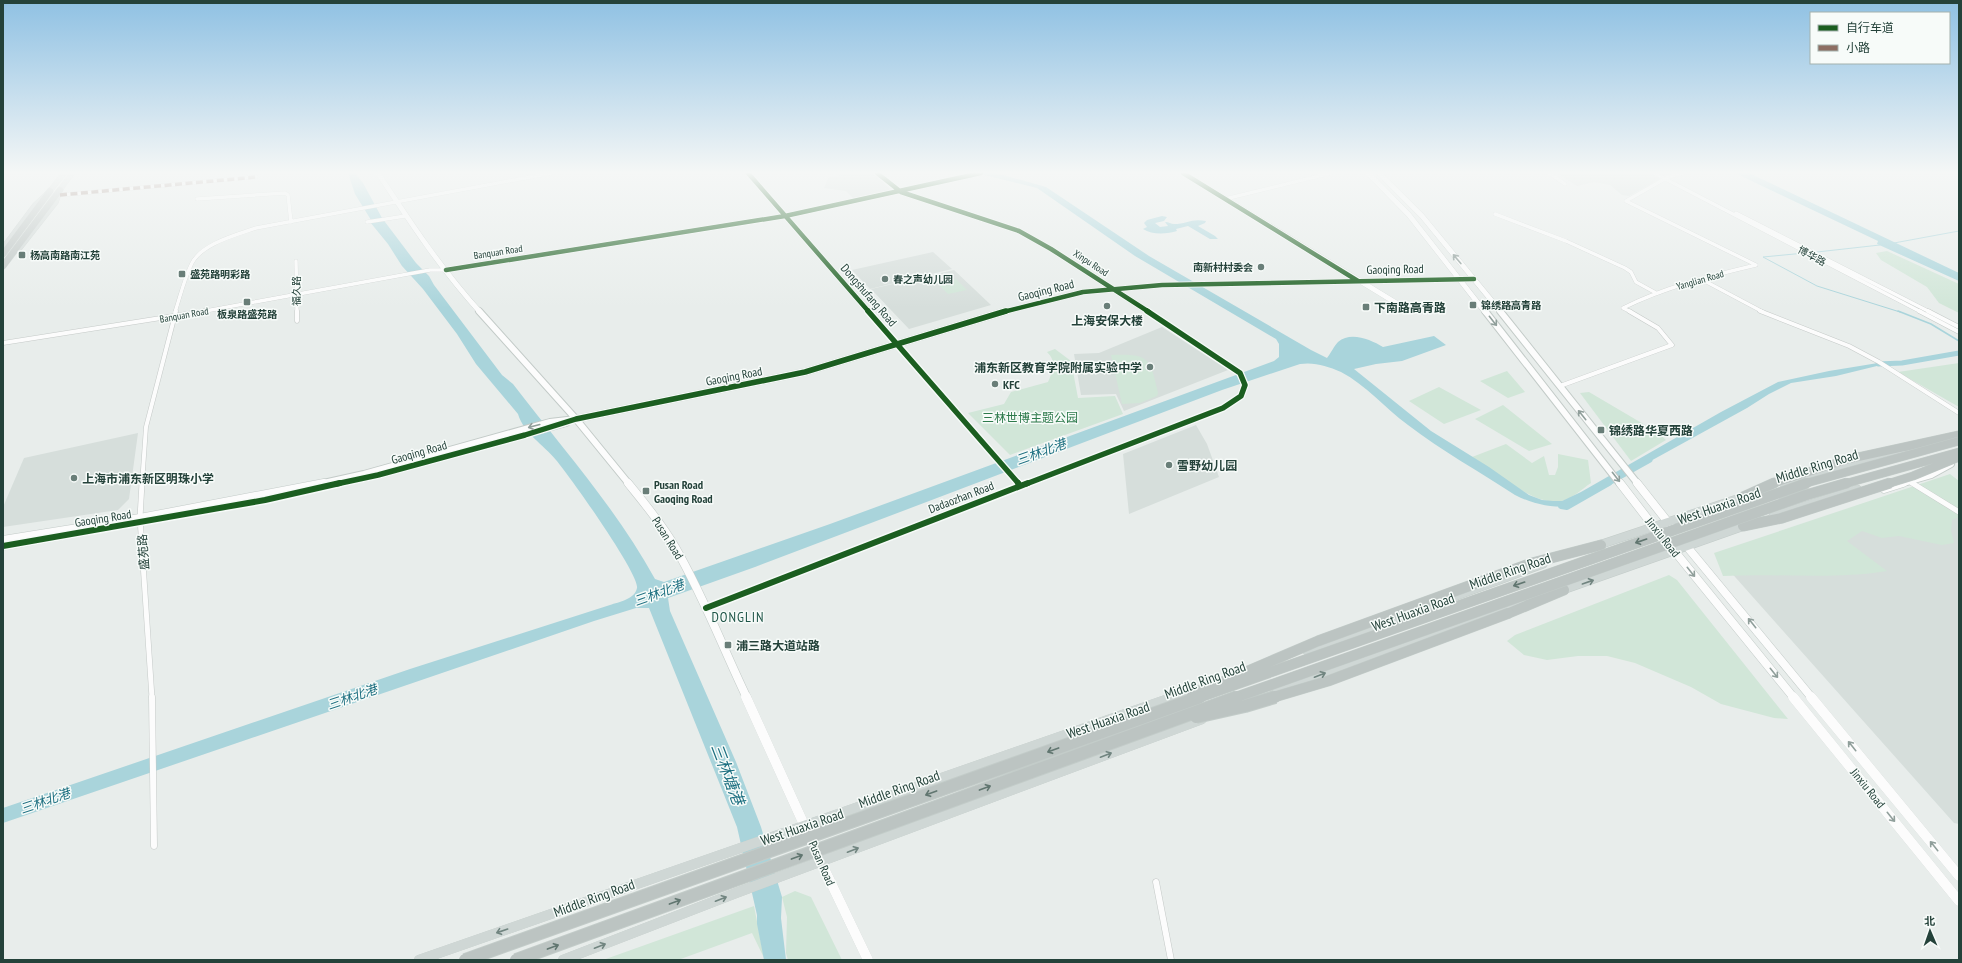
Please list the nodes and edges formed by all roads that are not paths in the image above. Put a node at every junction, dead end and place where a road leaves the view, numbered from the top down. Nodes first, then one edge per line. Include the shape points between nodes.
1 (25, 218) edge
2 (30, 218) edge
3 (40, 218) edge
4 (43, 218) edge
5 (291, 218) edge
6 (314, 218) edge
7 (392, 218) edge
8 (406, 218) edge
9 (774, 218) edge
10 (788, 218) edge
11 (979, 218) edge
12 (1256, 218) edge
13 (1411, 218) edge
14 (1424, 218) edge
15 (1505, 218) edge
16 (1660, 218) edge
17 (1739, 218) edge
18 (1743, 218) edge
19 (291, 222) junction
20 (367, 222) dead end
21 (3, 253) edge
22 (296, 261) dead end
23 (3, 268) edge
24 (446, 270) junction
25 (1474, 278) junction
26 (1460, 279) junction
27 (1701, 279) junction
28 (1358, 281) junction
29 (1112, 288) junction
30 (1656, 293) junction
31 (296, 295) junction
32 (1406, 309) dead end
33 (174, 317) junction
34 (297, 322) dead end
35 (1959, 327) edge
36 (1959, 332) edge
37 (3, 343) edge
38 (897, 345) junction
39 (1239, 372) joint
40 (1560, 386) junction
41 (1959, 413) edge
42 (576, 420) junction
43 (1959, 435) edge
44 (1959, 441) edge
45 (1958, 458) edge
46 (1910, 482) junction
47 (1020, 486) junction
48 (1743, 497) junction
49 (1959, 512) edge
50 (141, 520) junction
51 (1668, 523) junction
52 (1744, 526) junction
53 (1655, 527) junction
54 (3, 540) edge
55 (1600, 545) junction
56 (3, 546) edge
57 (1687, 547) junction
58 (1675, 551) junction
59 (1564, 590) junction
60 (706, 608) junction
61 (1148, 716) junction
62 (1155, 726) junction
63 (806, 826) junction
64 (154, 846) dead end
65 (821, 862) junction
66 (1959, 876) edge
67 (1156, 882) dead end
68 (1959, 901) edge
69 (419, 960) edge
70 (465, 960) edge
71 (516, 960) edge
72 (563, 960) edge
73 (868, 960) edge
74 (1171, 960) edge

1 - 21 main road via 6,244
2 - 21 highway
3 - 23 highway
4 - 23 main road via 27,241
5 - 19 street
6 - 19 street
7 - 20 street
8 - 24 main road, Pusan Road
9 - 24 main road, Banquan Road
10 - 38 street, Dongshufang Road
11 - 29 street, Xinpu Road via 1019,231
12 - 28 main road
13 - 26 main road, Jinxiu Road
25 -> 14 main road, Jinxiu Road
15 - 30 street via 1566,241 1624,268 1631,272 1636,282
16 - 27 street, Yanglian Road via 1756,265
17 - 36 street, 博华路
18 - 35 street, 博华路
19 - 33 street, 盛苑路 via 256,228 231,236 213,244 198,255 191,264
22 - 31 street, 福久路
24 - 31 street, Banquan Road via 404,274
24 - 42 main road, Pusan Road via 458,288
25 - 26 main road, Gaoqing Road
25 - 40 main road, Jinxiu Road
26 - 28 main road, Gaoqing Road
26 -> 53 main road, Jinxiu Road
27 - 30 street, Yanglian Road
27 - 41 street via 1754,309 1843,343 1879,362
28 - 29 main road, Gaoqing Road via 1178,284
28 - 32 main road
29 - 38 main road, Gaoqing Road via 1040,301
29 - 39 street, Xinpu Road
30 - 40 street, Yanglian Road via 1623,308 1658,328 1672,345
31 - 33 street, Banquan Road
31 - 34 street, 福久路
33 - 37 street, Banquan Road
33 - 50 street, 盛苑路 via 146,427
38 - 42 main road, Gaoqing Road via 792,375
38 - 47 street, Dongshufang Road
39 - 47 street, Dadaozhan Road via 1245,390 1242,396 1230,405
51 -> 40 main road, Jinxiu Road
42 - 50 main road, Gaoqing Road via 552,424 344,483
42 - 60 main road, Pusan Road via 651,511 675,547
43 - 48 main road, West Huaxia Road
43 - 48 highway via 1859,457 1784,479
44 -> 61 highway, Middle Ring Road, bridge via 1794,487
45 - 46 main road via 1931,475
45 - 52 main road via 1817,500
45 - 52 highway, bridge via 1913,476 1782,518
45 - 62 highway, Middle Ring Road, bridge via 1806,495
46 - 49 street
46 - 52 main road via 1781,521
47 - 60 street, Dadaozhan Road
48 - 51 main road, West Huaxia Road
50 - 54 main road
50 - 56 main road, Gaoqing Road
50 - 64 street, 盛苑路 via 152,689
51 - 53 main road, West Huaxia Road
51 - 57 main road, Jinxiu Road
52 - 57 main road
53 - 55 main road, West Huaxia Road
53 - 58 main road, Jinxiu Road
55 - 61 highway, bridge via 1532,564 1306,645 1232,676
55 - 63 main road, West Huaxia Road
57 - 58 main road
66 -> 57 main road, Jinxiu Road
59 -> 58 main road
58 -> 68 main road, Jinxiu Road
59 - 62 highway, bridge via 1328,681 1245,706
65 -> 59 main road via 1377,654
60 - 63 main road, Pusan Road
61 -> 70 highway, Middle Ring Road, bridge
71 -> 62 highway, Middle Ring Road, bridge
63 - 65 main road, Pusan Road
63 -> 69 main road, West Huaxia Road
72 -> 65 main road
65 - 73 main road, Pusan Road
67 - 74 street

